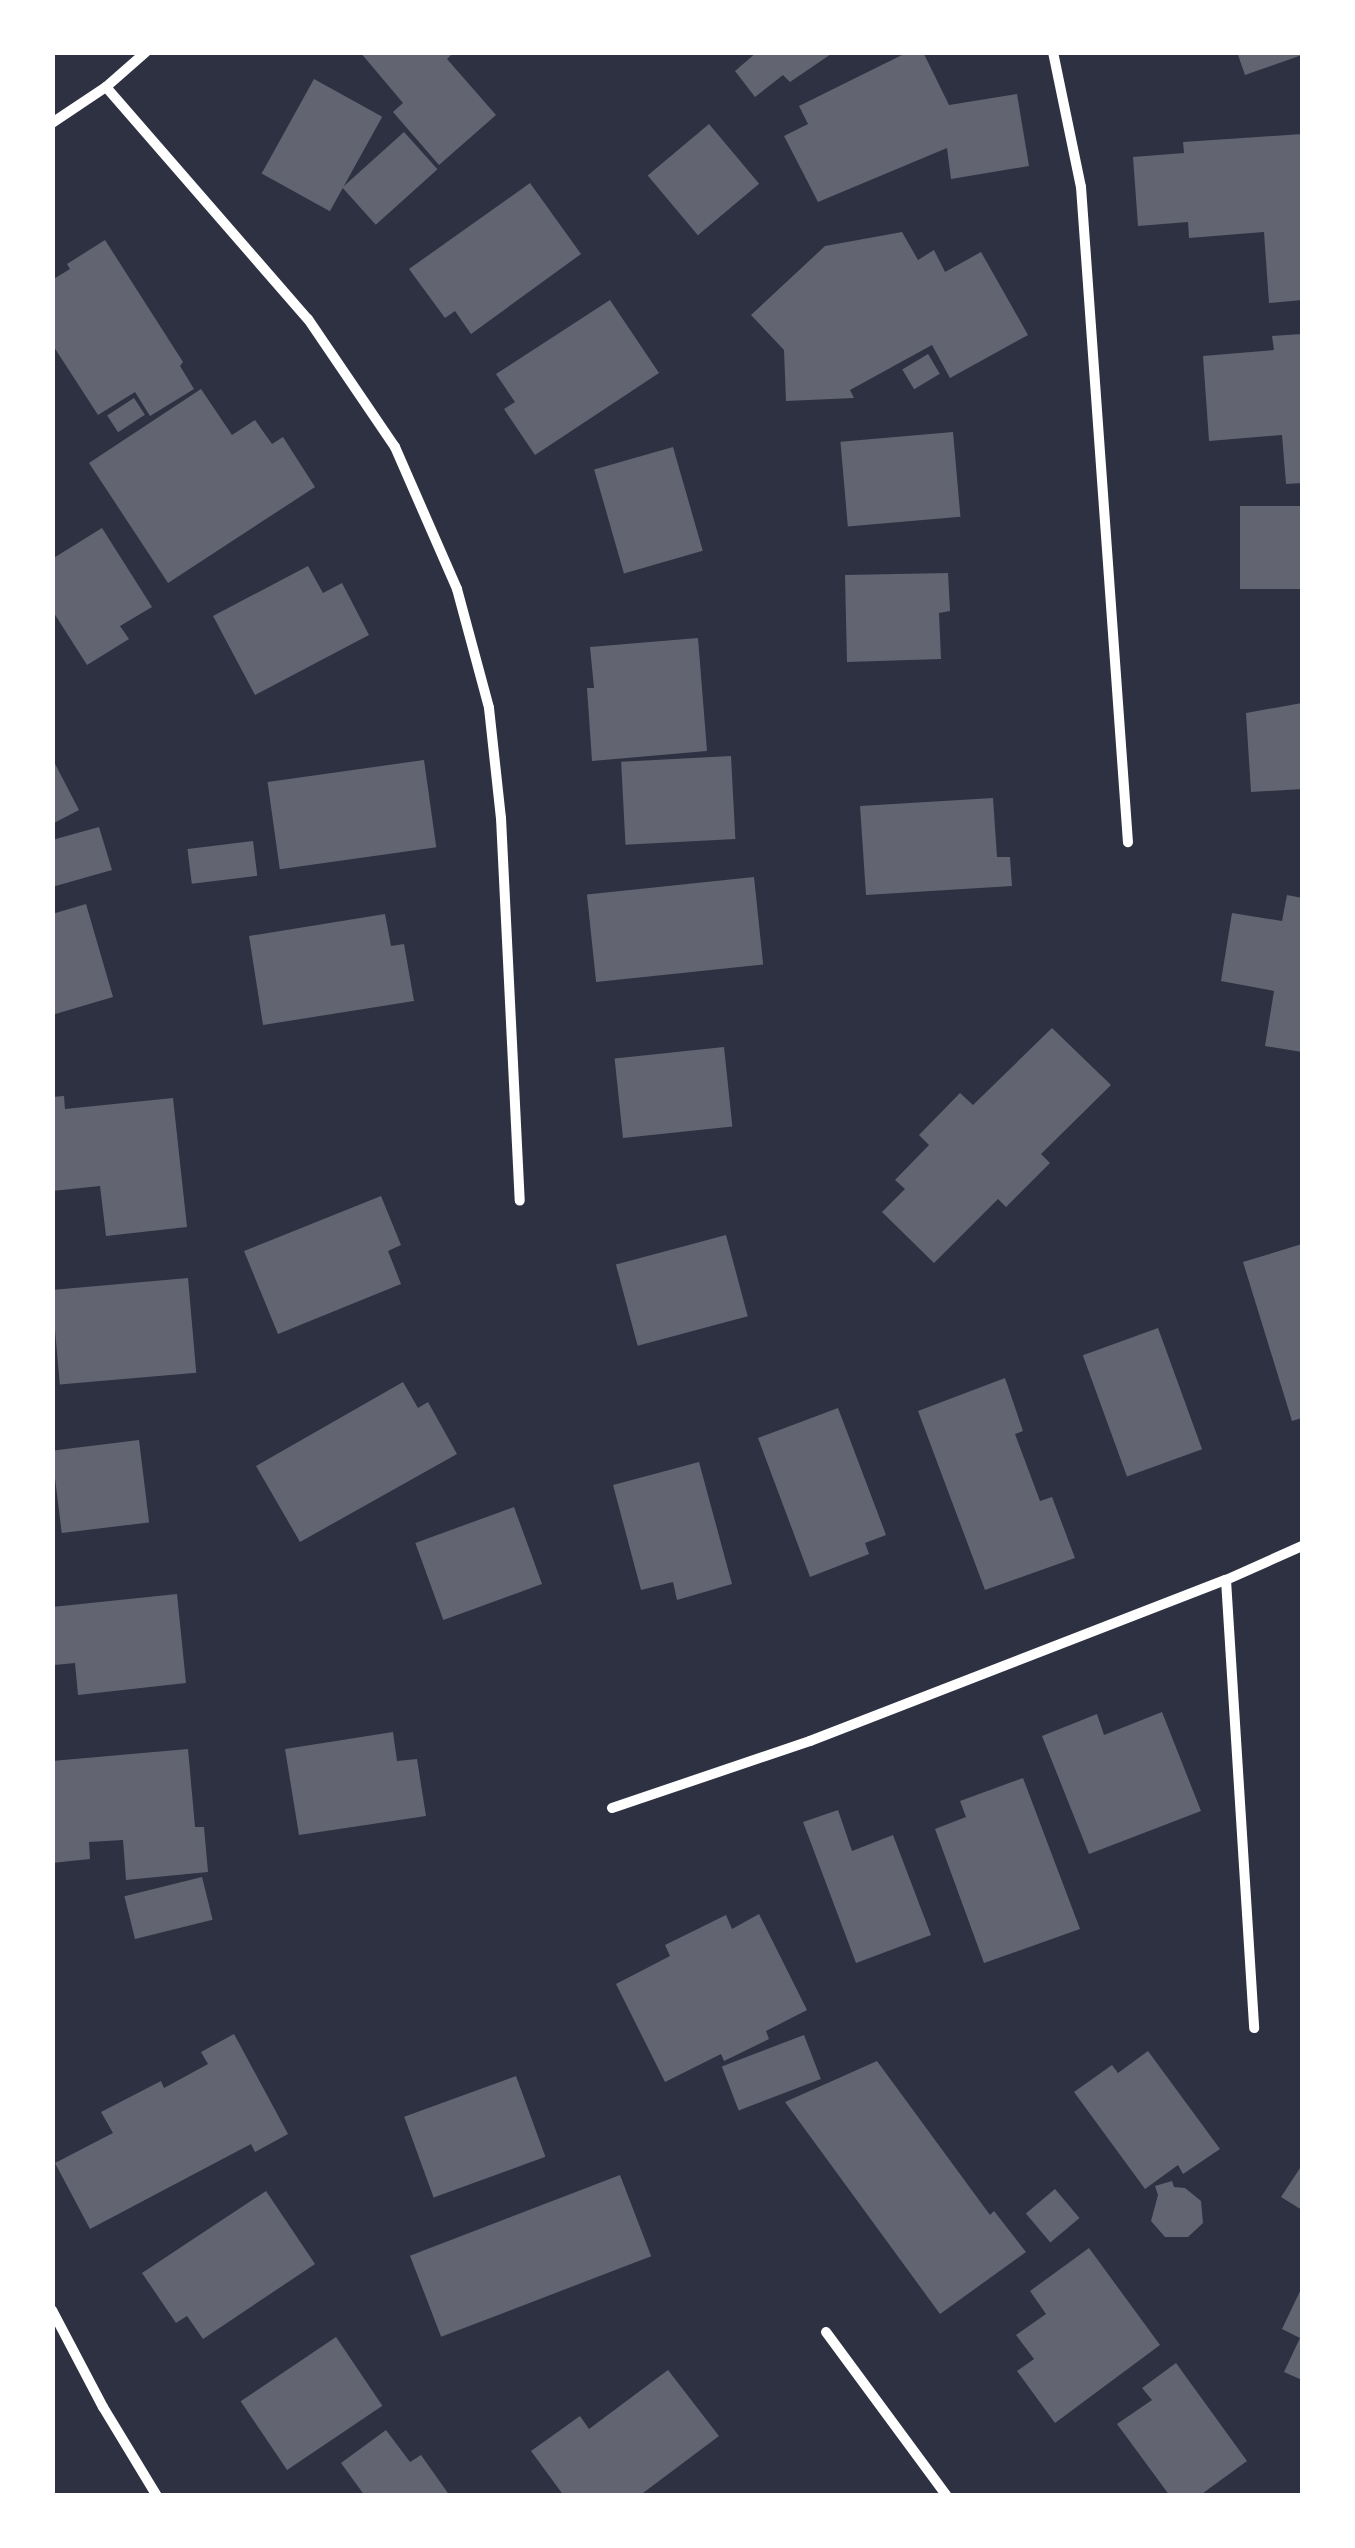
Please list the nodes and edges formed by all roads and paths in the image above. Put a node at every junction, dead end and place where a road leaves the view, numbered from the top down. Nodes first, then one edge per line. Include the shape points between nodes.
1 (146, 52) edge
2 (1053, 52) edge
3 (106, 87) junction
4 (52, 123) edge
5 (1128, 842) dead end
6 (520, 1201) dead end
7 (1302, 1546) edge
8 (1226, 1580) junction
9 (612, 1808) dead end
10 (1254, 2028) dead end
11 (52, 2310) edge
12 (826, 2332) dead end
13 (158, 2496) edge
14 (947, 2496) edge

1 - 3 street
2 - 5 street via 1081,186
3 - 4 street
3 - 6 street via 308,320 395,448 458,588 489,708 501,818
7 - 8 street
8 - 9 street via 810,1741
8 - 10 street
11 - 13 street
12 - 14 street

